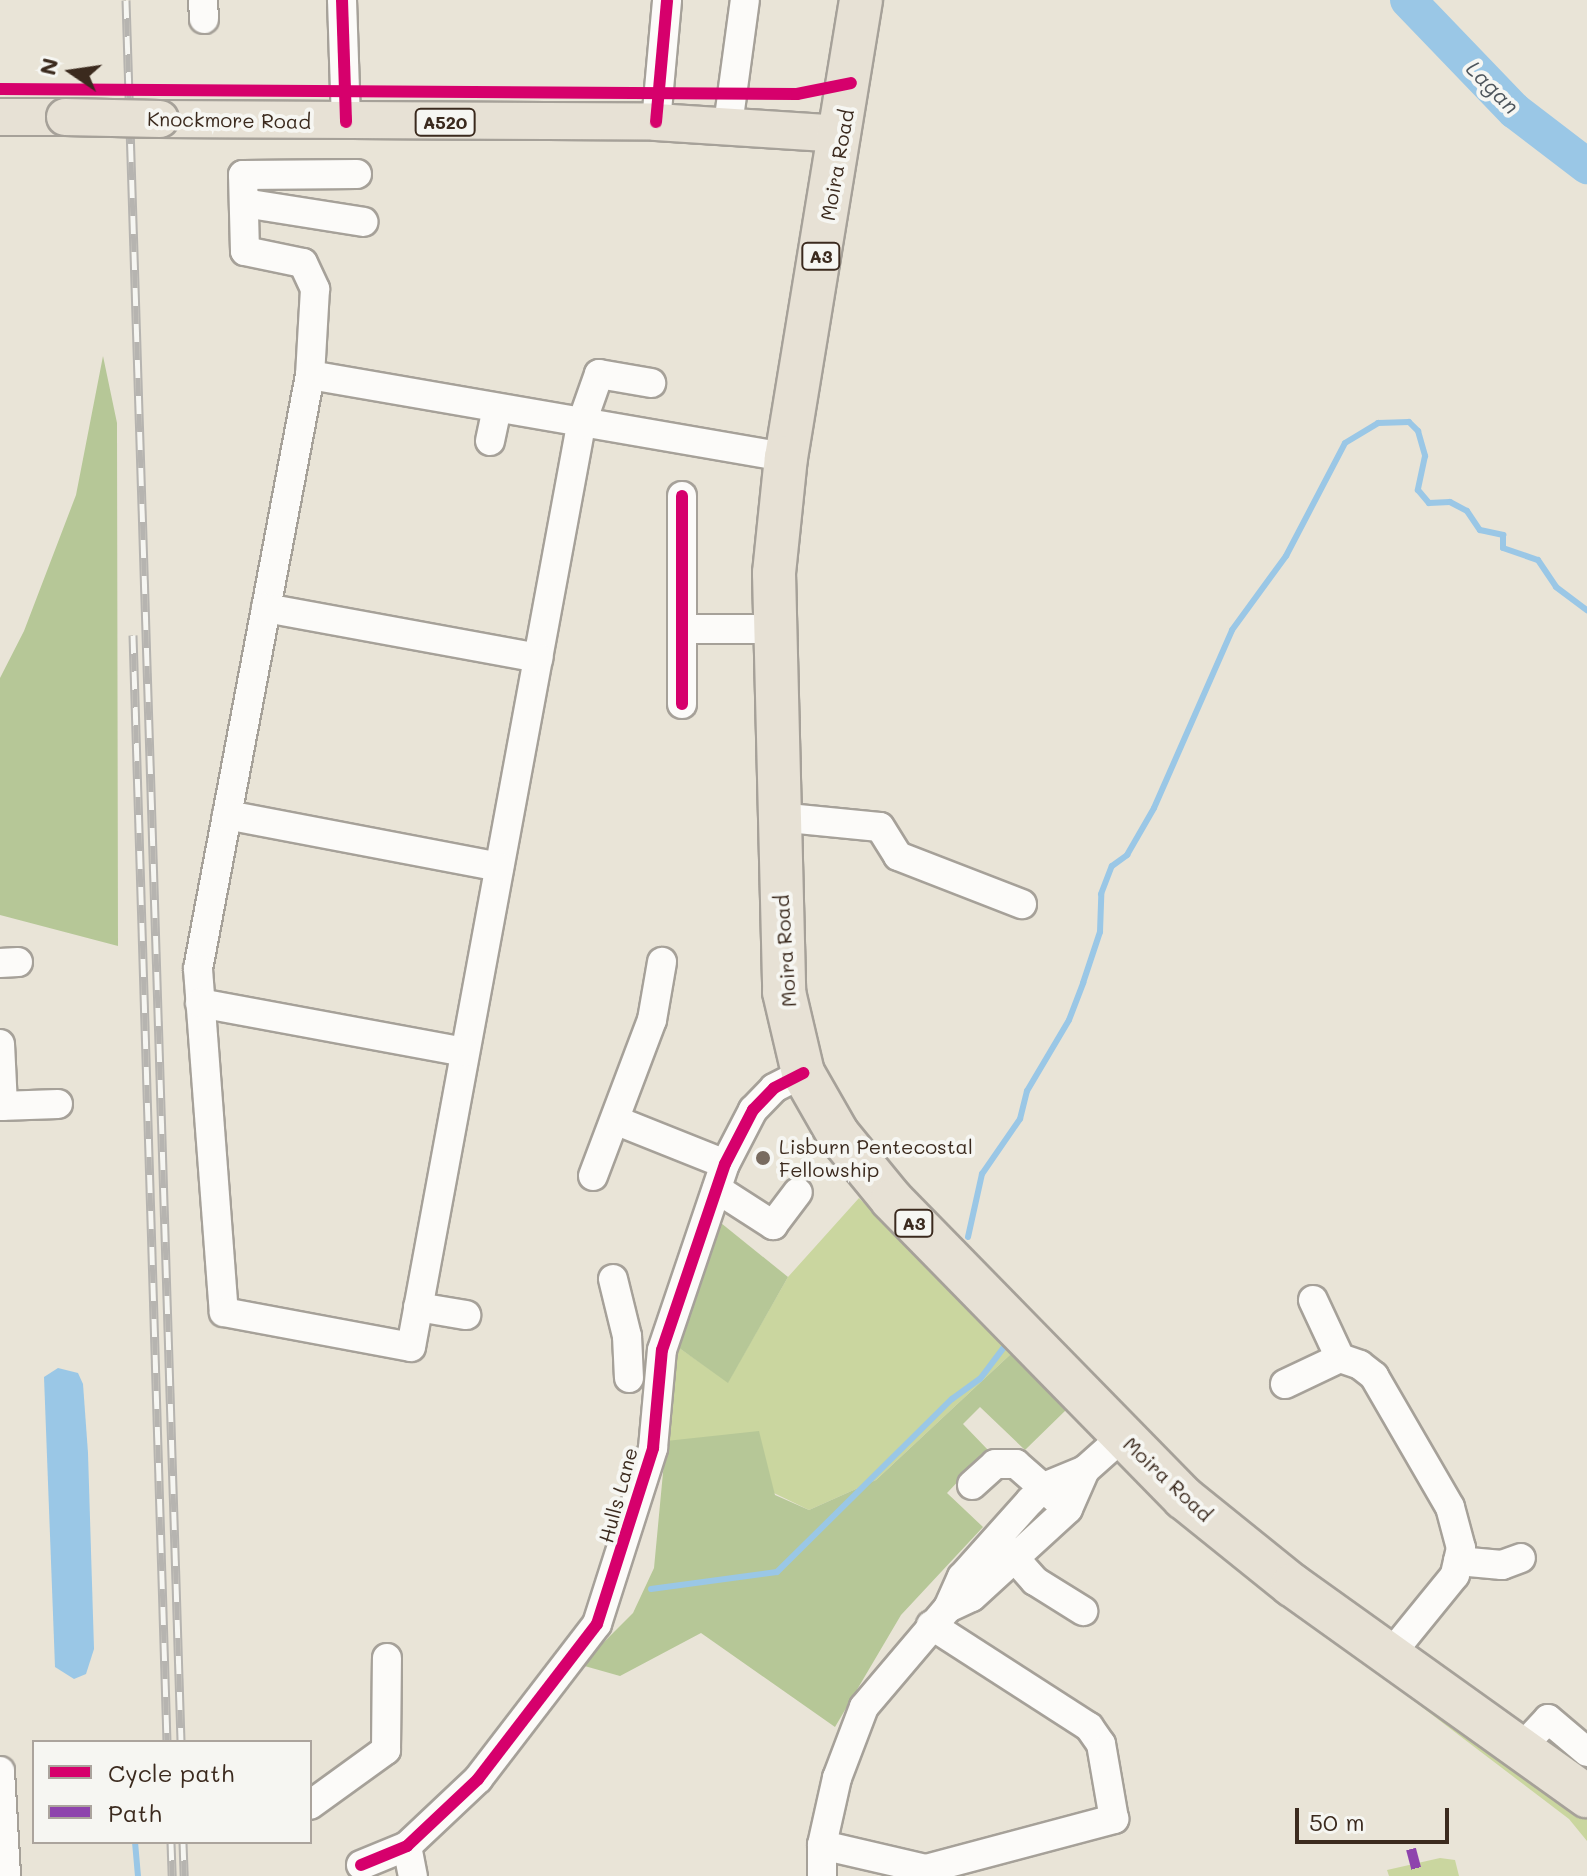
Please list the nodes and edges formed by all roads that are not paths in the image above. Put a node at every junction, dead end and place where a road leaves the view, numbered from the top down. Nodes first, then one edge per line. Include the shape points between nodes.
1 (342, 0) edge
2 (667, 0) edge
3 (745, 0) edge
4 (861, 0) edge
5 (0, 117) edge
6 (346, 122) junction
7 (656, 122) junction
8 (728, 125) junction
9 (842, 134) junction
10 (357, 174) dead end
11 (244, 203) junction
12 (364, 222) dead end
13 (310, 375) junction
14 (651, 383) dead end
15 (497, 409) junction
16 (581, 425) junction
17 (490, 441) dead end
18 (786, 457) junction
19 (682, 496) dead end
20 (266, 608) junction
21 (683, 629) junction
22 (774, 629) junction
23 (538, 658) junction
24 (682, 704) dead end
25 (227, 815) junction
26 (778, 817) junction
27 (499, 867) junction
28 (1022, 904) dead end
29 (662, 962) dead end
30 (200, 1003) junction
31 (0, 1044) edge
32 (465, 1052) junction
33 (803, 1073) junction
34 (58, 1104) dead end
35 (2, 1106) edge
36 (615, 1120) junction
37 (593, 1176) dead end
38 (721, 1176) junction
39 (798, 1192) dead end
40 (613, 1279) dead end
41 (1313, 1300) dead end
42 (418, 1307) junction
43 (466, 1315) dead end
44 (1340, 1358) junction
45 (629, 1378) dead end
46 (1285, 1384) dead end
47 (1122, 1437) junction
48 (1085, 1470) junction
49 (972, 1485) dead end
50 (1044, 1487) junction
51 (1068, 1509) junction
52 (994, 1536) junction
53 (1521, 1558) dead end
54 (1016, 1559) junction
55 (1458, 1561) junction
56 (1083, 1611) dead end
57 (940, 1616) junction
58 (1390, 1655) junction
59 (387, 1658) dead end
60 (1522, 1747) junction
61 (1587, 1752) edge
62 (0, 1771) edge
63 (1587, 1796) edge
64 (312, 1804) edge
65 (822, 1845) junction
66 (407, 1846) junction
67 (361, 1865) dead end
68 (6, 1876) edge
69 (413, 1876) edge
70 (822, 1876) edge

1 - 6 street
2 - 7 street
3 - 8 street
4 - 9 highway, Moira Road / A3
5 - 6 main road, Knockmore Road / A520, bridge
6 - 7 main road, Knockmore Road / A520
7 - 8 main road, Knockmore Road / A520
8 - 9 main road, Knockmore Road / A520
9 - 18 highway, Moira Road / A3
10 - 11 street via 243,175
11 - 12 street
11 - 13 street via 245,251 303,263 315,289
13 - 15 street
13 - 20 street
14 - 16 street via 599,374
15 - 16 street
15 - 17 street
16 - 18 street
16 - 23 street
18 - 22 highway, Moira Road / A3
19 - 21 street
20 - 23 street
20 - 25 street
21 - 22 street
21 - 24 street
22 - 26 highway, Moira Road / A3
23 - 27 street
25 - 27 street
25 - 30 street via 198,969
26 - 28 street via 880,827 898,856
26 - 33 highway, Moira Road / A3 via 784,992
27 - 32 street
29 - 36 street via 650,1019
30 - 32 street
30 - 42 street via 224,1312 411,1347
31 - 35 street
32 - 42 street
33 - 38 street, Hulls Lane via 774,1088 753,1110
33 - 47 highway, Moira Road / A3 via 838,1134 892,1200
34 - 35 street
36 - 37 street
36 - 38 street
38 - 39 street via 773,1225
38 - 66 street, Hulls Lane via 662,1350 653,1448 597,1624 478,1779
40 - 45 street via 627,1336
41 - 44 street
42 - 43 street
44 - 46 street
44 - 55 street via 1374,1376 1450,1507 1461,1548
47 - 48 street
47 - 58 highway, Moira Road / A3 via 1232,1537
48 - 50 street
48 - 51 street
49 - 50 street via 995,1464 1016,1464
50 - 51 street
50 - 52 street
51 - 54 street
52 - 54 street
52 - 57 street
53 - 55 street via 1502,1565
54 - 56 street via 1035,1581
54 - 57 street
55 - 58 street via 1455,1575
57 - 65 street via 864,1707 837,1778
57 - 65 street via 1089,1727 1101,1744 1114,1819 926,1869
58 - 60 highway, Moira Road / A3
59 - 64 street via 386,1750
60 - 61 street via 1548,1719
60 - 63 highway, Moira Road / A3
62 - 68 street
65 - 70 street
66 - 67 street, Hulls Lane
66 - 69 street

